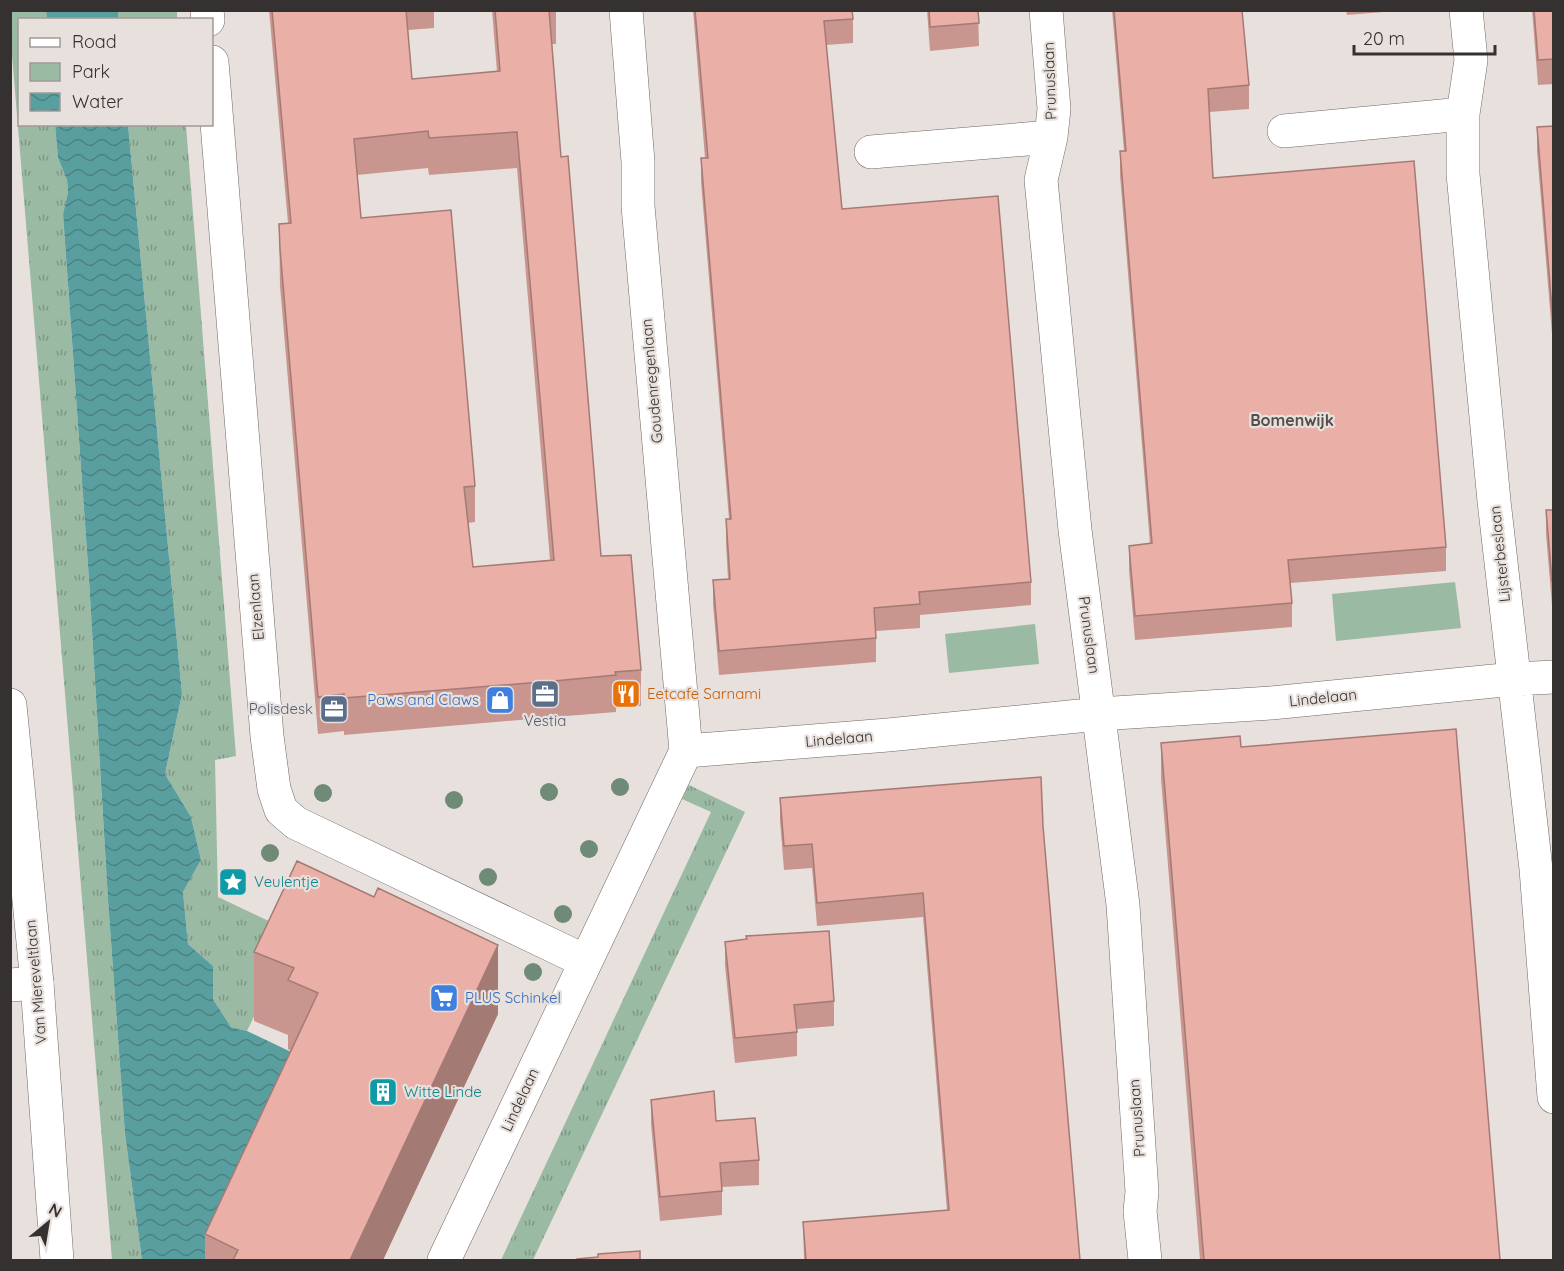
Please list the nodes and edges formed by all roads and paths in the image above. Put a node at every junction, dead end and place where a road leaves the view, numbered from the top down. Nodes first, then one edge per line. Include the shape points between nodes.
1 (626, 10) edge
2 (1046, 10) edge
3 (1466, 10) edge
4 (213, 74) edge
5 (1463, 114) junction
6 (1284, 131) dead end
7 (1051, 137) junction
8 (871, 152) dead end
9 (1554, 676) edge
10 (1514, 679) junction
11 (10, 705) edge
12 (1099, 714) junction
13 (686, 751) junction
14 (585, 961) junction
15 (24, 984) edge
16 (1554, 1096) edge
17 (57, 1260) edge
18 (444, 1260) edge
19 (1145, 1260) edge

1 - 13 street, Goudenregenlaan via 638,206
2 - 7 street, Prunuslaan via 1054,109
3 - 5 street, Lijsterbeslaan via 1471,60
4 - 14 street, Elzenlaan via 267,736 281,810 296,823
5 - 6 street
5 - 10 street, Lijsterbeslaan via 1463,174
7 - 8 street
7 - 12 street, Prunuslaan via 1041,180 1075,530
9 - 10 street, Lindelaan
10 - 12 street, Lindelaan via 1292,701
10 - 16 street, Lijsterbeslaan via 1536,869
11 - 15 street, Van Miereveltlaan
12 - 13 street, Lindelaan
12 - 19 street, Prunuslaan via 1123,905
13 - 14 street, Lindelaan
14 - 18 street, Lindelaan
15 - 17 street, Van Miereveltlaan

